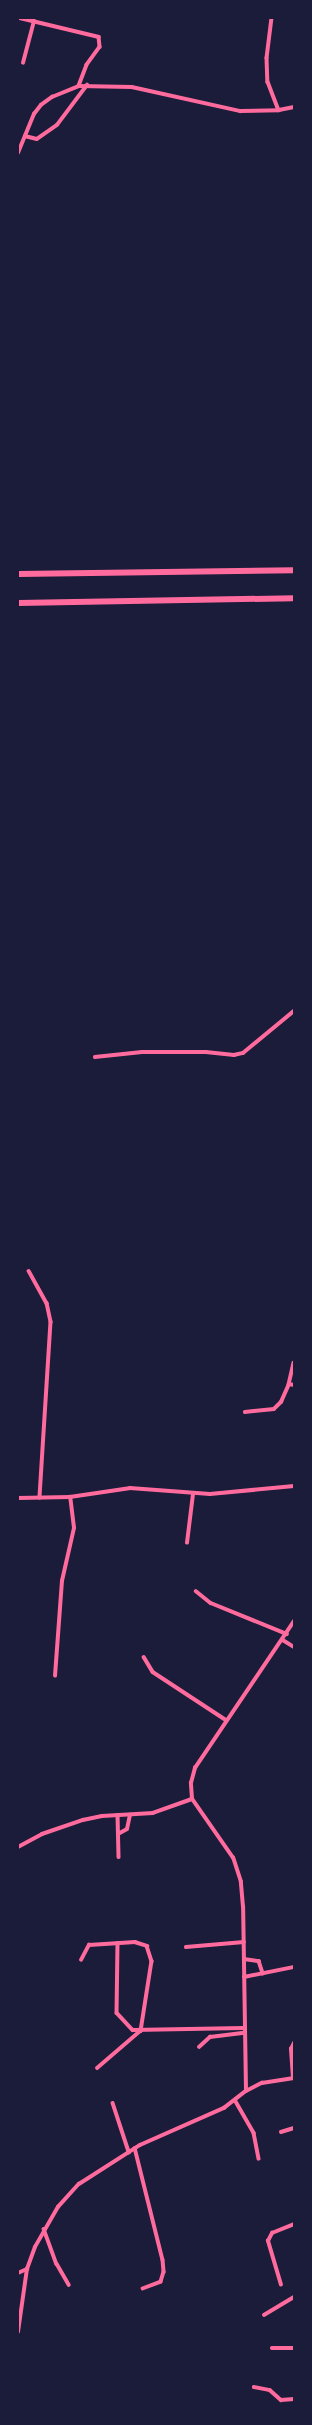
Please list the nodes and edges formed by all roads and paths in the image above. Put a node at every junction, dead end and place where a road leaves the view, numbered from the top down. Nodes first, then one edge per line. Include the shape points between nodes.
1 (20, 18) edge
2 (272, 18) edge
3 (34, 21) junction
4 (23, 63) dead end
5 (87, 85) junction
6 (79, 86) junction
7 (294, 107) edge
8 (279, 110) junction
9 (25, 136) junction
10 (18, 152) edge
11 (294, 570) edge
12 (18, 574) edge
13 (294, 598) edge
14 (18, 603) edge
15 (294, 1011) edge
16 (95, 1057) dead end
17 (29, 1271) dead end
18 (294, 1364) edge
19 (289, 1384) junction
20 (294, 1385) edge
21 (245, 1412) dead end
22 (294, 1486) edge
23 (194, 1494) junction
24 (70, 1497) junction
25 (18, 1498) edge
26 (40, 1498) junction
27 (187, 1543) dead end
28 (196, 1591) dead end
29 (294, 1622) edge
30 (287, 1634) junction
31 (283, 1640) junction
32 (294, 1647) edge
33 (144, 1657) dead end
34 (55, 1676) dead end
35 (226, 1720) junction
36 (192, 1799) junction
37 (118, 1815) junction
38 (130, 1815) junction
39 (118, 1834) junction
40 (18, 1847) edge
41 (119, 1857) dead end
42 (244, 1942) junction
43 (118, 1943) junction
44 (186, 1947) dead end
45 (244, 1959) junction
46 (81, 1960) dead end
47 (294, 1967) edge
48 (263, 1973) junction
49 (244, 1977) junction
50 (244, 2028) junction
51 (142, 2031) junction
52 (244, 2033) junction
53 (294, 2043) edge
54 (199, 2047) dead end
55 (98, 2068) dead end
56 (293, 2078) edge
57 (246, 2091) junction
58 (235, 2100) junction
59 (113, 2103) dead end
60 (294, 2128) edge
61 (281, 2132) dead end
62 (135, 2148) junction
63 (129, 2152) junction
64 (259, 2159) dead end
65 (294, 2224) edge
66 (44, 2229) junction
67 (27, 2269) junction
68 (18, 2273) edge
69 (69, 2285) dead end
70 (280, 2285) dead end
71 (143, 2289) dead end
72 (294, 2297) edge
73 (264, 2315) dead end
74 (18, 2332) edge
75 (272, 2348) dead end
76 (294, 2348) edge
77 (254, 2387) dead end
78 (294, 2399) edge

1 - 3 street
2 - 8 street via 267,58 268,82
3 - 4 street
3 - 6 street via 99,37 100,47 87,65
5 - 6 street
5 - 8 street via 132,87 240,111
5 - 9 street via 58,125 38,139
6 - 9 street via 52,96 41,105 34,114
7 - 8 street
9 - 10 street
11 - 12 highway
13 - 14 highway
15 - 16 street via 243,1053 234,1055 150,1052
17 - 26 street via 47,1303 51,1322
18 - 19 street
19 - 20 street
19 - 21 street via 281,1402 274,1409
22 - 23 street
23 - 24 street via 130,1488
23 - 27 street
24 - 26 street
24 - 34 street via 74,1528 61,1593
25 - 26 street
28 - 30 street via 211,1603
29 - 30 street
30 - 31 street
31 - 32 street
31 - 35 street
33 - 35 street via 153,1672
35 - 36 street via 195,1768 191,1783
36 - 38 street via 153,1813
36 - 42 street via 237,1866 242,1896
37 - 38 street
37 - 39 street
37 - 40 street via 102,1816 66,1825 25,1841
38 - 39 street via 127,1829
39 - 41 street
42 - 44 street
42 - 45 street
43 - 46 street via 89,1945
43 - 51 street via 117,2013 132,2030
43 - 51 street via 142,1943 151,1953 152,1969
45 - 48 street via 259,1961
45 - 49 street
47 - 48 street
48 - 49 street
49 - 50 street
50 - 51 street
50 - 52 street
51 - 55 street
52 - 54 street via 210,2037
52 - 57 street
53 - 56 street via 291,2049
56 - 57 street via 262,2083
57 - 58 street
58 - 62 street
58 - 64 street via 254,2133
59 - 63 street
60 - 61 street
62 - 63 street
62 - 71 street via 164,2260 161,2282
63 - 66 street via 80,2184 67,2196
65 - 70 street via 272,2233 268,2241
66 - 67 street
66 - 69 street via 57,2264
67 - 68 street
67 - 74 street
72 - 73 street
75 - 76 street
77 - 78 street via 270,2390 281,2400

